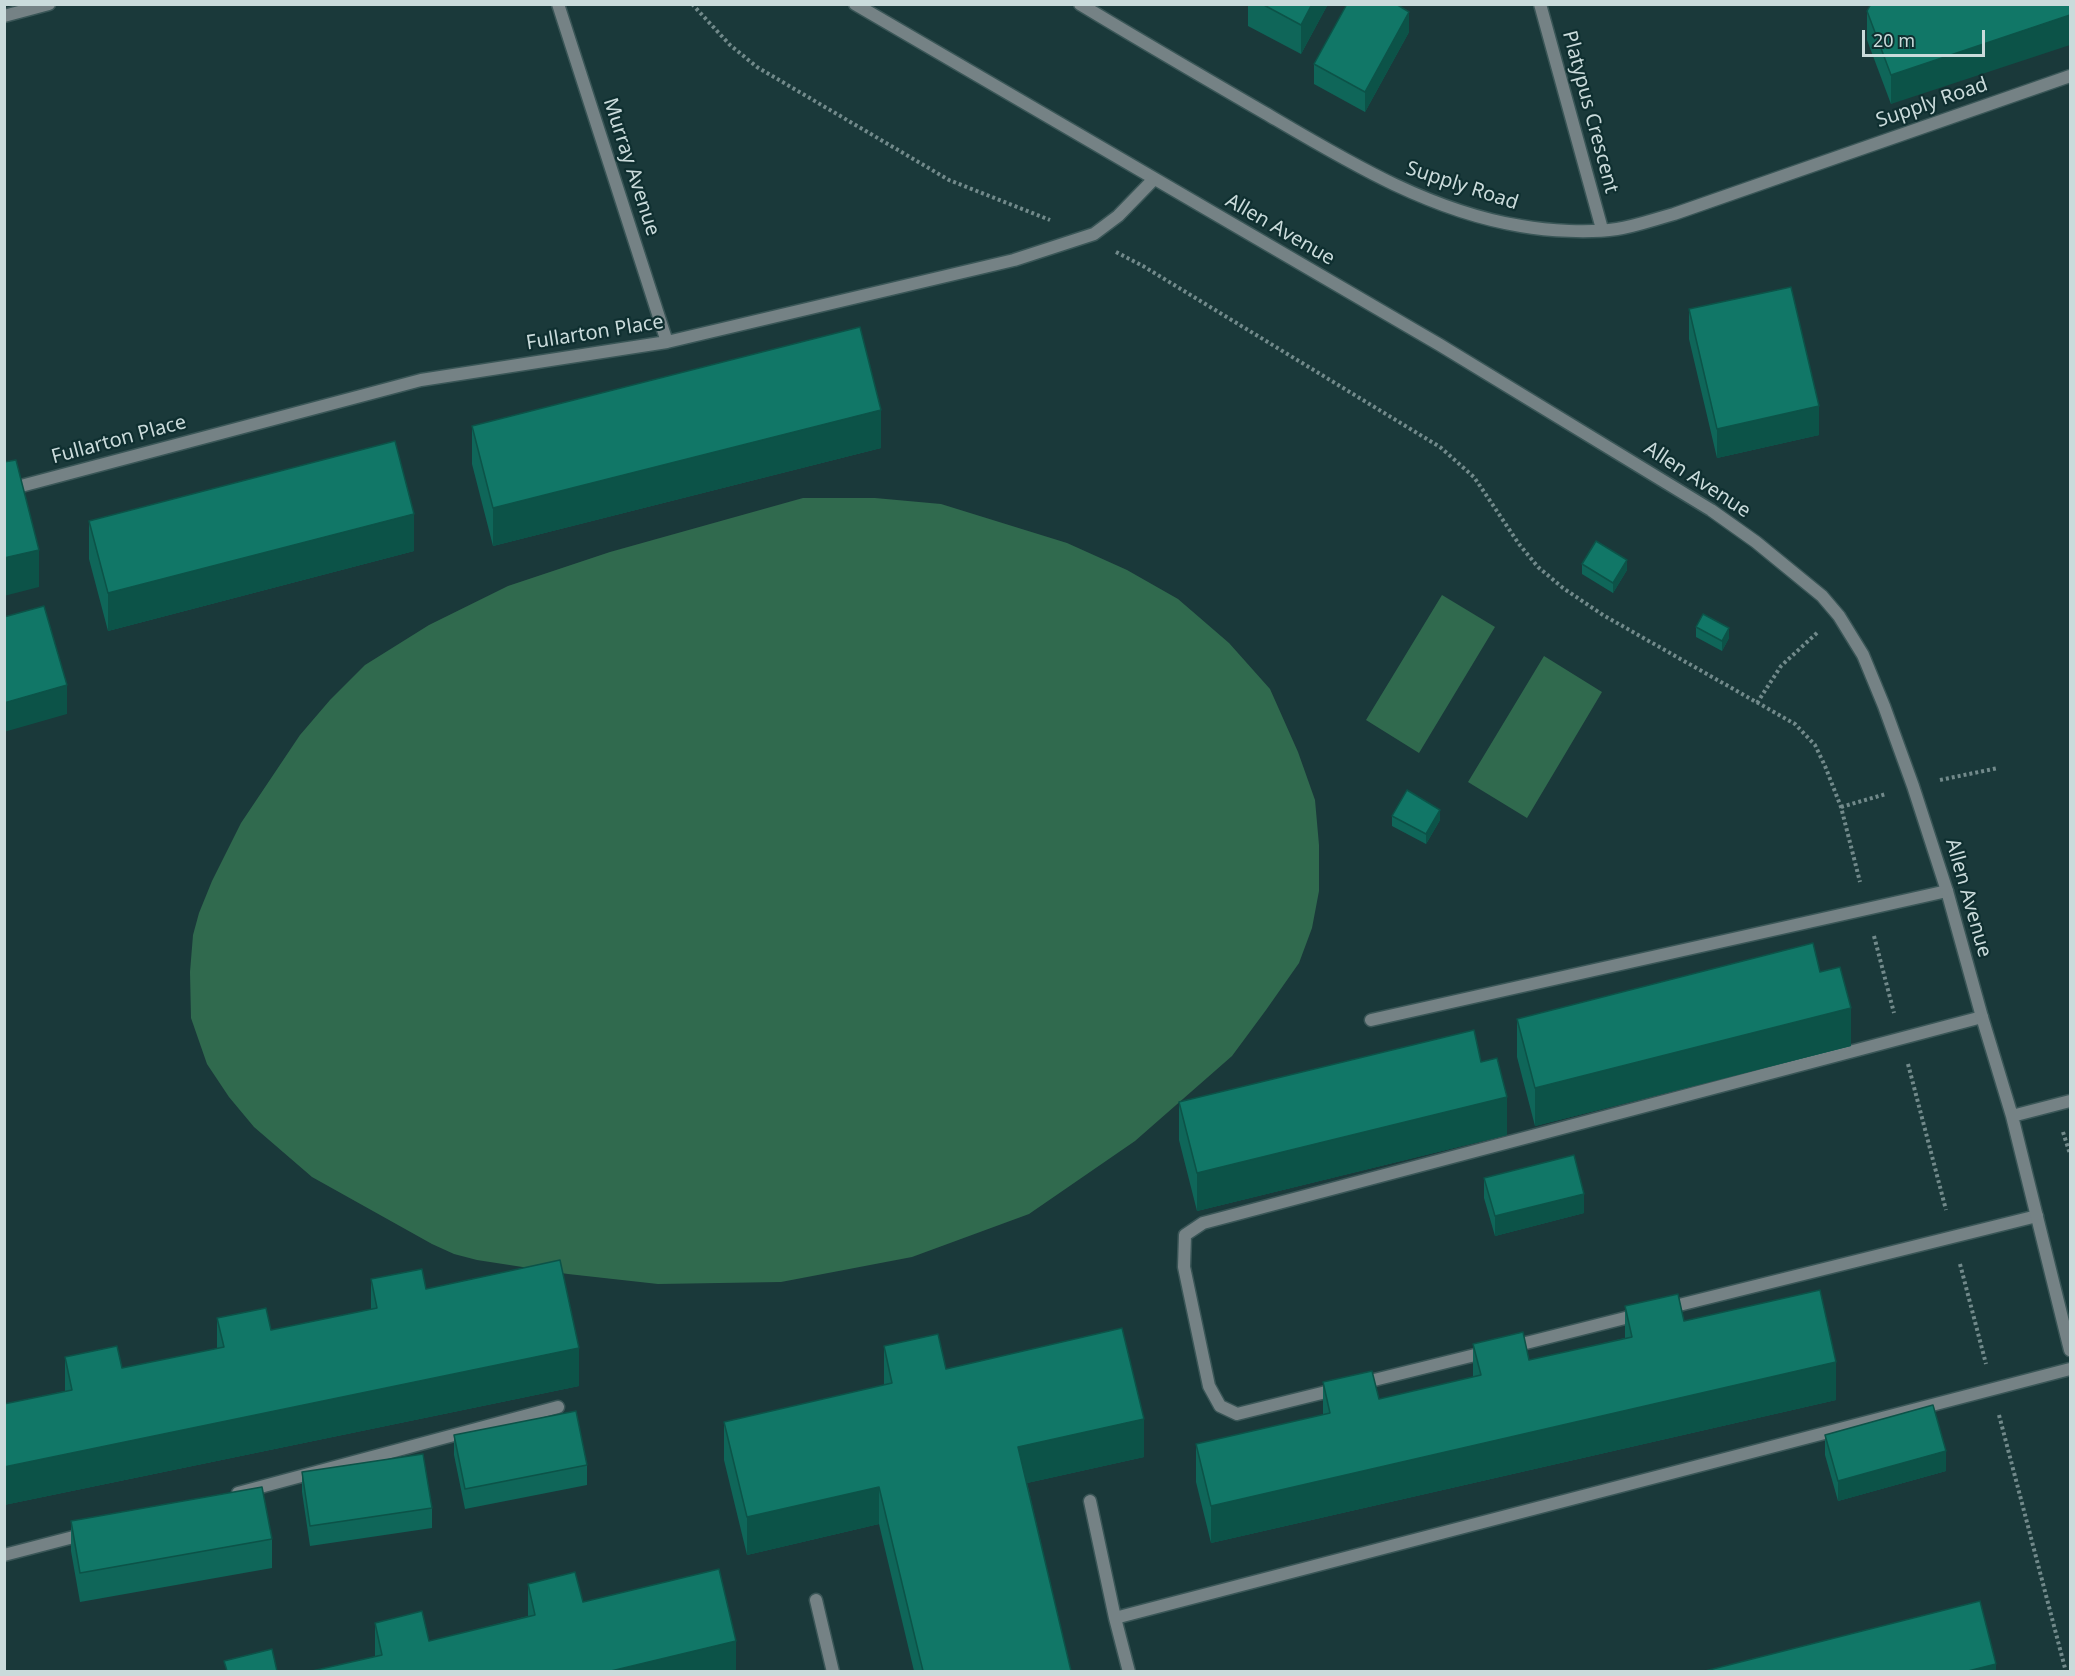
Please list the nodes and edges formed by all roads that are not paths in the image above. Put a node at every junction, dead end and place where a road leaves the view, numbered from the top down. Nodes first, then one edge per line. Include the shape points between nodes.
1 (49, 4) edge
2 (558, 4) edge
3 (855, 4) edge
4 (1080, 4) edge
5 (1540, 4) edge
6 (4, 16) edge
7 (2070, 76) edge
8 (1154, 179) junction
9 (1602, 229) junction
10 (667, 342) junction
11 (21, 486) edge
12 (1947, 891) junction
13 (1982, 1017) junction
14 (1371, 1020) dead end
15 (2070, 1101) edge
16 (2012, 1116) junction
17 (2037, 1216) junction
18 (2070, 1350) edge
19 (2070, 1369) edge
20 (558, 1407) dead end
21 (222, 1497) edge
22 (1090, 1501) dead end
23 (95, 1531) edge
24 (4, 1555) edge
25 (816, 1600) dead end
26 (1115, 1618) junction
27 (833, 1671) edge
28 (1129, 1671) edge

1 - 6 street
2 - 10 street, Murray Avenue
3 - 8 street, Allen Avenue
4 - 9 street, Supply Road via 1391,184 1435,202 1522,226
5 - 9 street, Platypus Crescent
7 - 9 street, Supply Road via 1674,214 1617,229
8 - 10 street, Fullarton Place via 1094,234 1014,260
8 - 12 street, Allen Avenue via 1440,345 1711,510 1801,577 1839,616 1863,655
10 - 11 street, Fullarton Place via 422,380
12 - 13 street, Allen Avenue
12 - 14 street
13 - 16 street, Allen Avenue
13 - 17 street via 1203,1223 1185,1235 1184,1267 1209,1386 1220,1406 1237,1414
15 - 16 street
16 - 17 street, Allen Avenue
17 - 18 street, Allen Avenue
19 - 26 street
20 - 21 street
22 - 26 street
23 - 24 street
25 - 27 street
26 - 28 street

